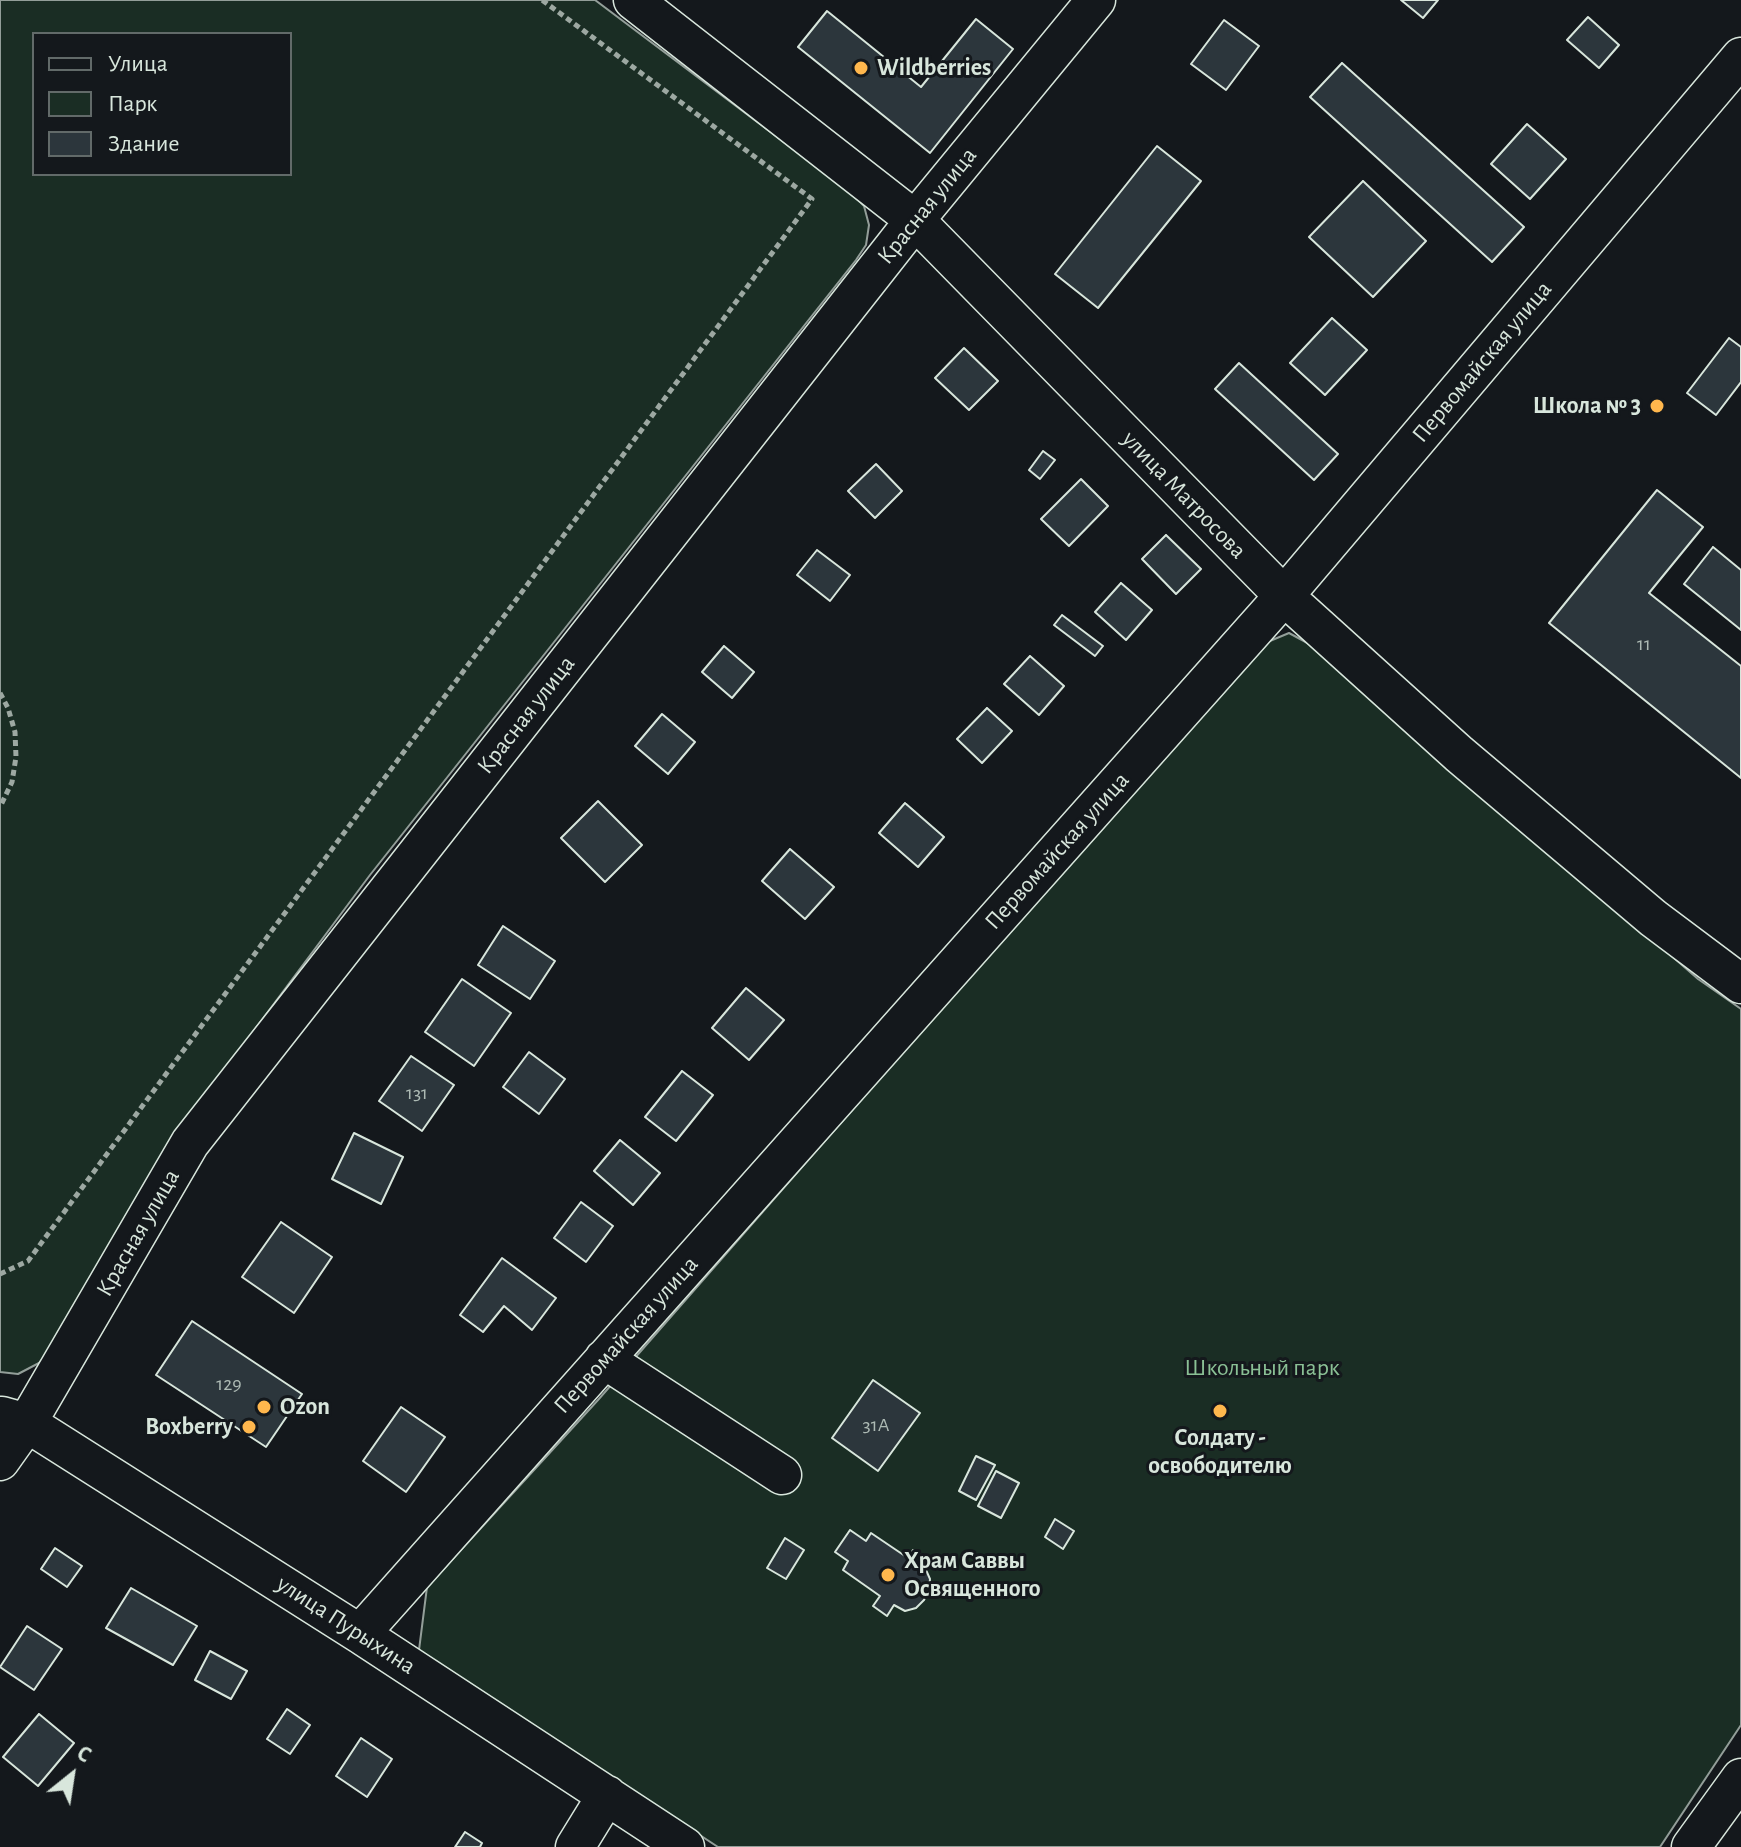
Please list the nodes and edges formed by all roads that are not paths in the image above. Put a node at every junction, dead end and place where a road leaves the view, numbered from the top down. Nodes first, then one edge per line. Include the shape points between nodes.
1 (633, 0) edge
2 (1096, 0) edge
3 (1741, 57) edge
4 (915, 220) junction
5 (1284, 596) junction
6 (1741, 984) edge
7 (604, 1359) junction
8 (13, 1419) edge
9 (0, 1461) edge
10 (782, 1475) dead end
11 (360, 1634) junction
12 (1741, 1778) edge
13 (607, 1795) junction
14 (575, 1847) edge
15 (685, 1847) edge
16 (1691, 1847) edge

1 - 4 street, улица Матросова
2 - 4 street, Красная улица
3 - 5 street, Первомайская улица
4 - 5 street, улица Матросова
4 - 8 street, Красная улица via 190,1143
5 - 6 street, улица Матросова via 1459,754 1653,918
5 - 7 street, Первомайская улица
7 - 10 street
7 - 11 street, Первомайская улица
8 - 9 street, Красная улица
8 - 11 street, улица Пурыхина
11 - 13 street, улица Пурыхина
12 - 16 street
13 - 14 street
13 - 15 street, улица Пурыхина

